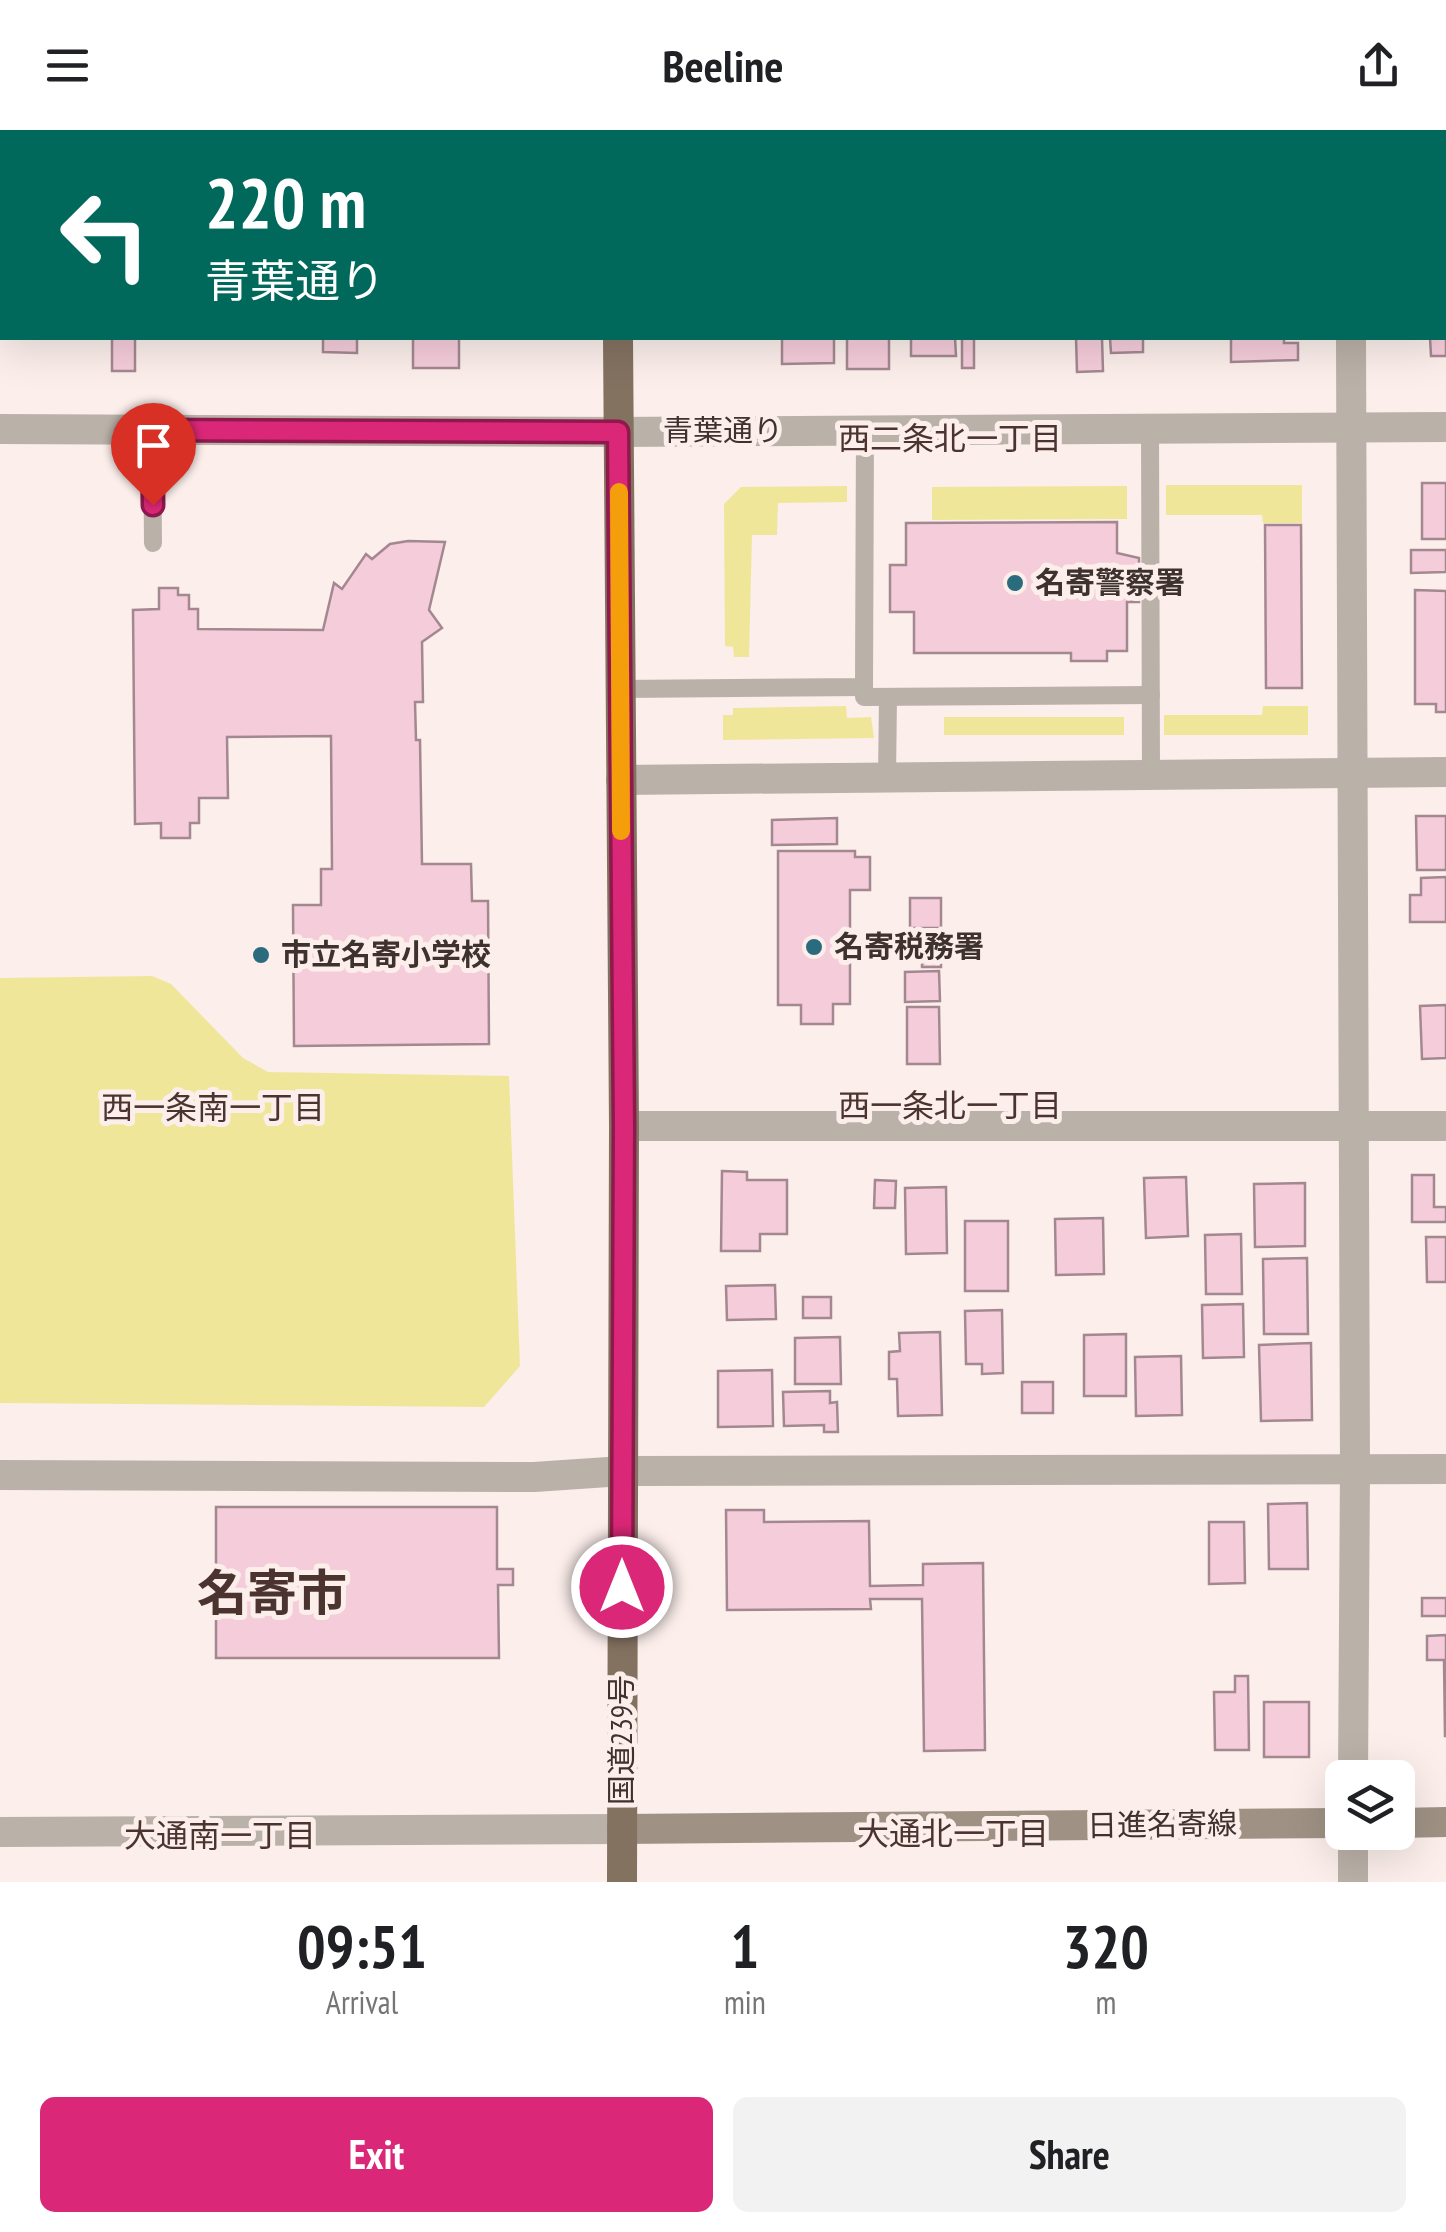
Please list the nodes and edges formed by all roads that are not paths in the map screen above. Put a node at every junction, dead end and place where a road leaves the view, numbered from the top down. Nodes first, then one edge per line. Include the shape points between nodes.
1 (618, 340) edge
2 (1351, 340) edge
3 (1350, 426) junction
4 (1446, 427) edge
5 (1150, 428) junction
6 (0, 429) edge
7 (152, 430) junction
8 (865, 430) junction
9 (618, 432) junction
10 (153, 543) dead end
11 (864, 686) junction
12 (620, 689) junction
13 (1151, 695) junction
14 (888, 697) junction
15 (1350, 772) junction
16 (1446, 772) edge
17 (1151, 775) junction
18 (887, 778) junction
19 (621, 780) junction
20 (624, 1126) junction
21 (1353, 1126) junction
22 (1446, 1126) edge
23 (1356, 1469) junction
24 (1446, 1469) edge
25 (623, 1471) junction
26 (0, 1475) edge
27 (1352, 1760) edge
28 (1415, 1822) edge
29 (1446, 1822) edge
30 (1325, 1823) edge
31 (622, 1829) junction
32 (0, 1832) edge
33 (1353, 1850) edge
34 (622, 1882) edge
35 (1354, 1882) edge

1 - 9 highway, 国道239号
2 - 3 street
3 - 4 street, 青葉通り
3 - 5 street, 青葉通り
3 - 15 street
5 - 8 street, 青葉通り
5 - 13 lane
6 - 7 street, 青葉通り
7 - 9 street, 青葉通り
7 - 10 lane
8 - 9 street, 青葉通り
8 - 11 lane
9 - 12 highway, 国道239号
11 - 12 lane
11 - 14 lane via 864,697
12 - 19 highway, 国道239号
13 - 14 lane
13 - 17 lane
14 - 18 lane
15 - 16 street
15 - 17 street
15 - 21 street
17 - 18 street
18 - 19 street
19 - 20 highway, 国道239号
20 - 21 street
20 - 25 highway, 国道239号
21 - 22 street
21 - 23 street
23 - 24 street
23 - 25 street
23 - 27 street
25 - 26 street via 534,1477
25 - 31 highway, 国道239号
28 - 29 main road
30 - 31 main road, 日進名寄線
31 - 32 street
31 - 34 highway, 国道239号
33 - 35 street

